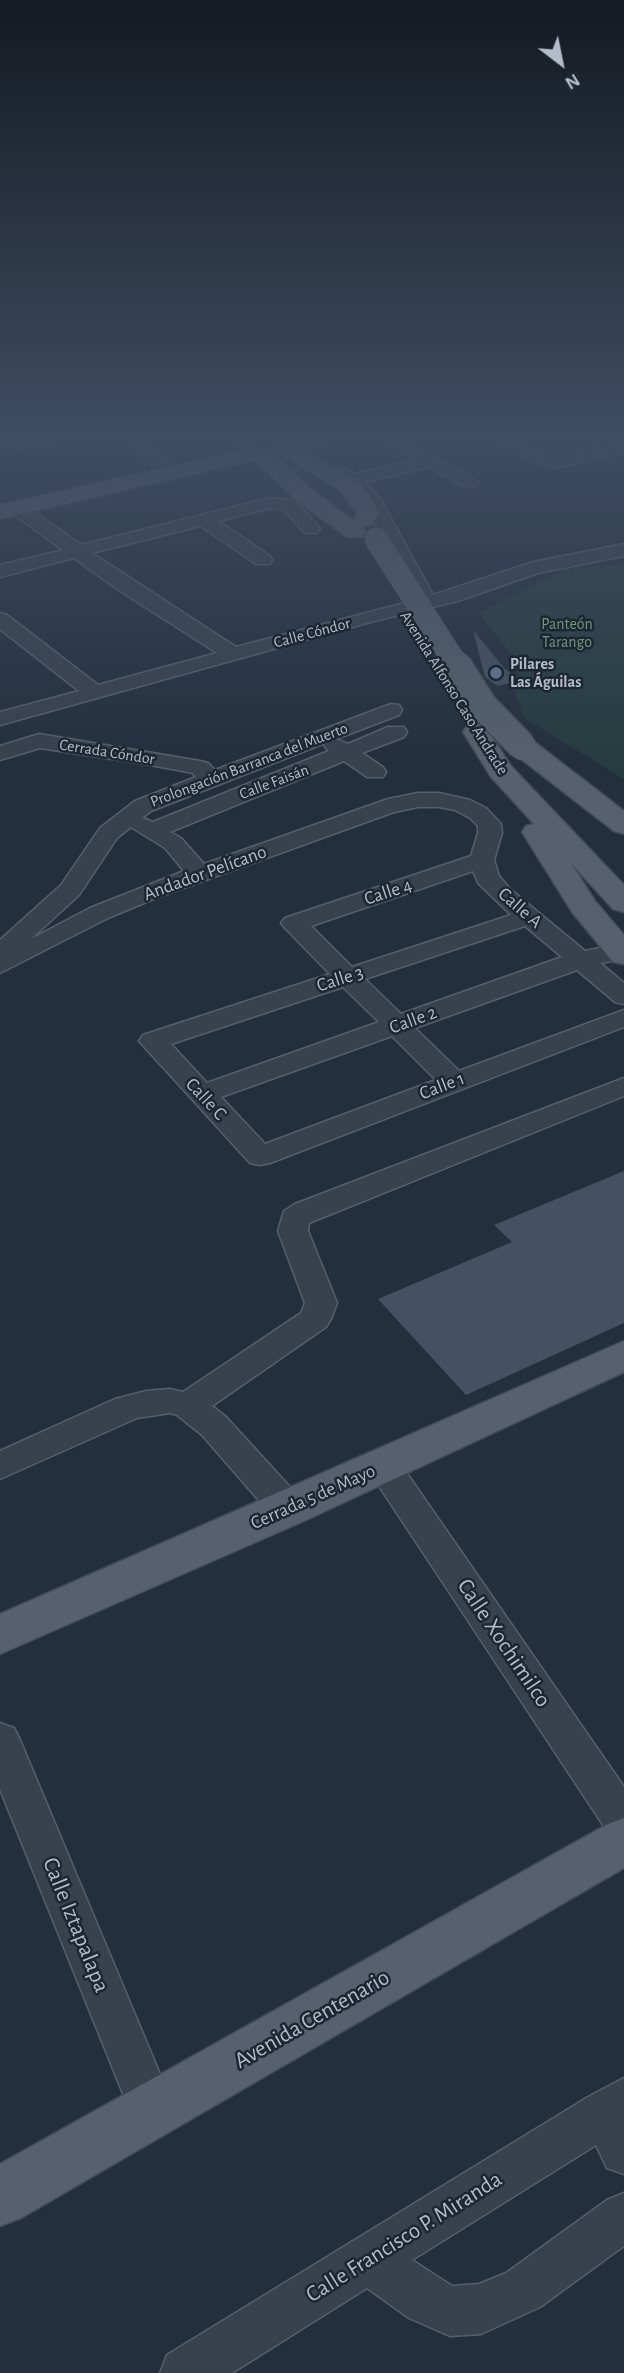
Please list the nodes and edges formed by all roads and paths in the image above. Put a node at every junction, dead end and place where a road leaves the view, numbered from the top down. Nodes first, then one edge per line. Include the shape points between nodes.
1 (64, 543) edge
2 (112, 543) edge
3 (238, 543) edge
4 (369, 543) edge
5 (371, 543) edge
6 (395, 543) edge
7 (624, 550) edge
8 (78, 551) junction
9 (263, 560) dead end
10 (0, 571) edge
11 (428, 603) junction
12 (0, 619) edge
13 (233, 654) junction
14 (95, 693) junction
15 (0, 719) edge
16 (393, 722) joint
17 (321, 737) junction
18 (528, 750) junction
19 (348, 752) junction
20 (0, 753) edge
21 (501, 771) junction
22 (376, 772) dead end
23 (210, 779) junction
24 (624, 809) edge
25 (124, 818) junction
26 (624, 825) edge
27 (152, 831) junction
28 (482, 860) junction
29 (199, 874) junction
30 (624, 903) edge
31 (528, 917) junction
32 (0, 953) edge
33 (623, 957) edge
34 (582, 959) junction
35 (0, 965) edge
36 (348, 976) junction
37 (624, 996) edge
38 (624, 1018) edge
39 (398, 1026) junction
40 (153, 1041) joint
41 (454, 1082) junction
42 (624, 1086) edge
43 (202, 1094) junction
44 (260, 1156) joint
45 (624, 1355) edge
46 (188, 1406) junction
47 (383, 1465) junction
48 (0, 1466) edge
49 (288, 1509) junction
50 (0, 1635) edge
51 (0, 1740) edge
52 (624, 1821) edge
53 (624, 1842) edge
54 (152, 2110) junction
55 (617, 2122) edge
56 (0, 2197) edge
57 (624, 2217) edge
58 (368, 2259) junction
59 (185, 2373) edge

1 - 8 street
2 - 8 street
3 - 9 street
4 - 21 main road, Avenida Alfonso Caso Andrade
5 - 18 main road, Avenida Alfonso Caso Andrade, bridge via 482,706
6 - 11 street, Avenida Alfonso Caso Andrade
7 - 11 street, Calle Cóndor via 533,568
8 - 10 street
8 - 13 street
11 - 13 street, Calle Cóndor
12 - 14 street
13 - 14 street, Calle Cóndor
14 - 15 street, Calle Cóndor
16 - 17 street, Prolongación Barranca del Muerto
16 - 19 street, Calle Faisán
17 - 19 street
17 - 23 street, Prolongación Barranca del Muerto
18 - 24 main road
18 - 26 main road, Avenida Alfonso Caso Andrade
19 - 22 street
19 - 27 street, Calle Faisán
20 - 23 street, Cerrada Cóndor via 39,741 200,768
21 - 30 main road, Avenida Alfonso Caso Andrade
21 - 33 main road via 583,906
23 - 25 street, Prolongación Barranca del Muerto
25 - 27 street
25 - 32 street, Prolongación Barranca del Muerto via 108,833 71,890
27 - 29 street via 173,843
28 - 29 street, Andador Pelícano via 490,833 484,818 462,806 418,800 388,806
28 - 31 street, Calle A via 487,878
28 - 36 street, Calle 4 via 294,923
29 - 35 street, Andador Pelícano via 99,913
31 - 34 street, Calle A
31 - 36 street, Calle 3
33 - 34 street, Calle 2
34 - 37 street, Calle A
34 - 39 street, Calle 2
36 - 39 street
36 - 40 street, Calle 3
38 - 41 street, Calle 1
39 - 41 street
39 - 43 street, Calle 2
40 - 43 street, Calle C
41 - 44 street, Calle 1
42 - 46 street via 295,1219 293,1231 321,1303 315,1319
43 - 44 street, Calle C
45 - 47 main road, Cerrada 5 de Mayo
46 - 48 street via 170,1401 127,1408
46 - 49 street via 214,1426
47 - 49 main road, Cerrada 5 de Mayo
47 - 52 street, Calle Xochimilco
49 - 50 main road, Cerrada 5 de Mayo
51 - 54 street, Calle Iztapalapa
53 - 54 main road, Avenida Centenario
54 - 56 main road, Avenida Centenario
55 - 58 street, Calle Francisco P. Miranda
57 - 58 street via 523,2290 481,2309 450,2311
58 - 59 street, Calle Francisco P. Miranda

